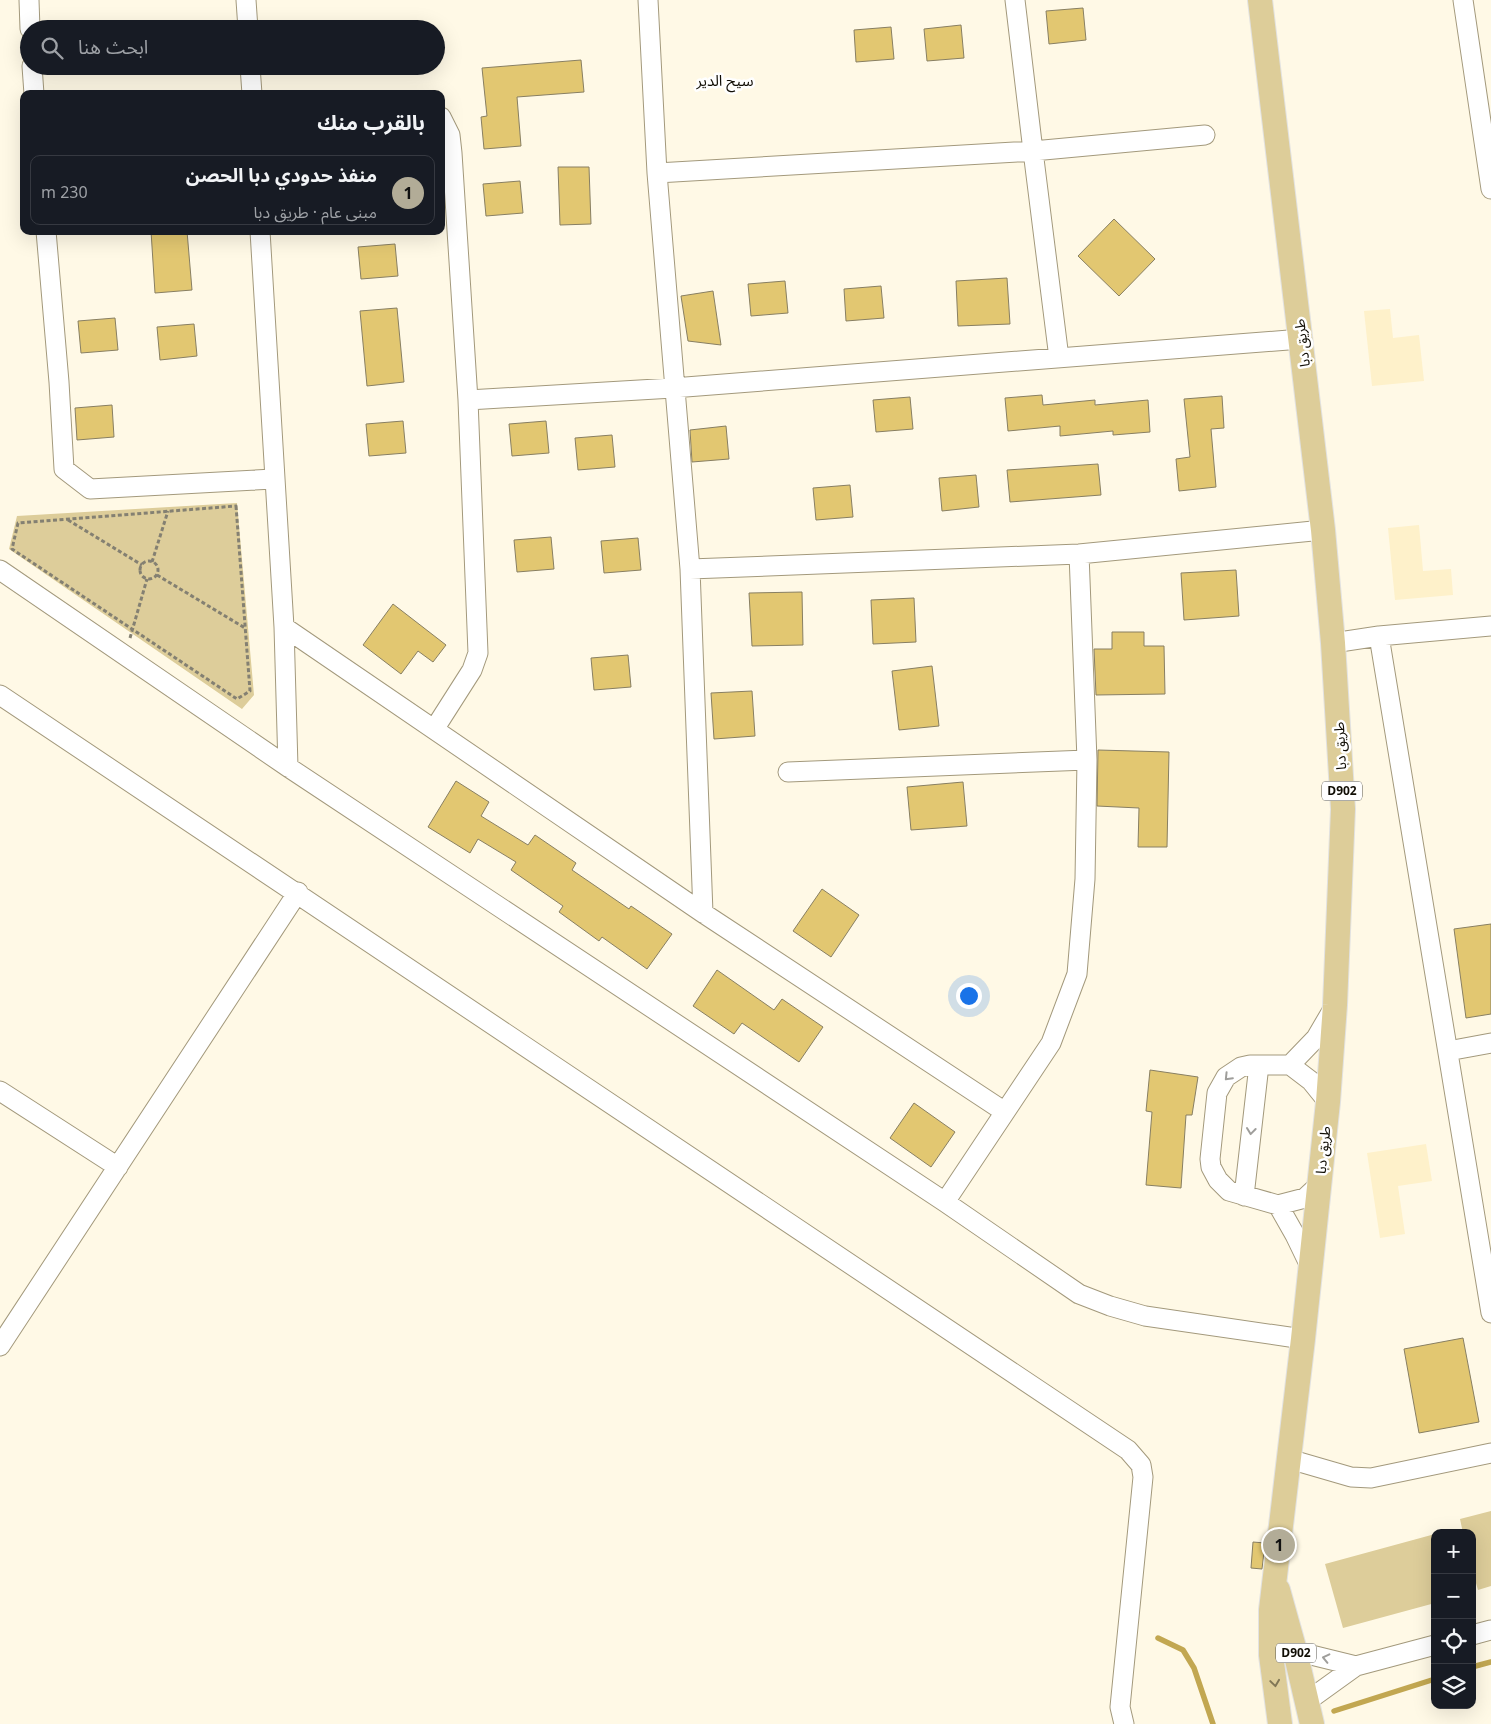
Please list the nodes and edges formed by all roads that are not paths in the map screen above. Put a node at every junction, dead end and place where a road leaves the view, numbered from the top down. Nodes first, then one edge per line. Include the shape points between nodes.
1 (29, 0) edge
2 (246, 0) edge
3 (648, 0) edge
4 (1015, 0) edge
5 (1260, 0) edge
6 (1462, 0) edge
7 (30, 20) edge
8 (247, 20) edge
9 (33, 75) edge
10 (251, 75) edge
11 (34, 90) edge
12 (252, 90) edge
13 (445, 125) edge
14 (1205, 134) dead end
15 (1033, 151) junction
16 (657, 173) junction
17 (1491, 189) edge
18 (46, 235) edge
19 (260, 235) edge
20 (1301, 338) junction
21 (1058, 358) junction
22 (673, 388) junction
23 (468, 400) junction
24 (274, 479) junction
25 (1323, 530) junction
26 (1079, 554) junction
27 (690, 569) junction
28 (0, 570) edge
29 (1491, 626) edge
30 (284, 627) junction
31 (1379, 636) junction
32 (1334, 643) junction
33 (0, 695) edge
34 (435, 728) junction
35 (1087, 760) junction
36 (288, 767) junction
37 (788, 772) dead end
38 (298, 892) junction
39 (703, 913) junction
40 (1335, 1005) junction
41 (1491, 1043) edge
42 (1448, 1051) junction
43 (1259, 1065) junction
44 (1290, 1065) junction
45 (0, 1091) edge
46 (1328, 1102) junction
47 (1005, 1112) junction
48 (118, 1167) junction
49 (1319, 1185) junction
50 (1244, 1196) junction
51 (945, 1202) junction
52 (1278, 1205) junction
53 (1310, 1266) junction
54 (1491, 1313) edge
55 (1303, 1339) junction
56 (0, 1346) edge
57 (1491, 1453) edge
58 (1289, 1459) junction
59 (1276, 1583) junction
60 (1491, 1630) edge
61 (1476, 1634) edge
62 (1431, 1646) edge
63 (1295, 1651) junction
64 (1271, 1655) junction
65 (1356, 1666) junction
66 (1309, 1713) edge
67 (1124, 1724) edge
68 (1280, 1724) edge

1 - 7 street
2 - 8 street
3 - 16 street
4 - 15 street
5 - 20 main road, طريق دبا / D902
6 - 17 street
9 - 11 street
10 - 12 street
13 - 23 street via 452,153
14 - 15 street
15 - 16 street
15 - 21 street
16 - 22 street
18 - 24 street via 64,469 90,489
19 - 24 street
20 - 21 street
20 - 25 main road, طريق دبا / D902
21 - 22 street
22 - 23 street
22 - 27 street
23 - 34 street via 478,653 472,670
24 - 30 street
25 - 26 street
25 - 32 main road, طريق دبا / D902
26 - 27 street
26 - 35 street
27 - 39 street
28 - 36 street
29 - 31 street
30 - 34 street
30 - 36 street
31 - 32 street
31 - 42 street
32 - 40 main road, طريق دبا / D902 via 1344,809
33 - 38 street
34 - 39 street
35 - 37 street
35 - 47 street via 1086,879 1077,974 1051,1043
36 - 51 street
38 - 48 street
38 - 67 street via 1136,1457 1142,1465 1143,1477 1120,1707
39 - 47 street
40 - 44 street via 1316,1038
40 - 46 main road, طريق دبا / D902
41 - 42 street
42 - 54 street
43 - 44 street
43 -> 50 street
43 -> 50 street via 1241,1067 1221,1084 1210,1159 1218,1180
44 - 46 street via 1311,1081
45 - 48 street
46 - 49 main road, طريق دبا / D902
47 - 51 street
48 - 56 street
49 - 52 street via 1305,1198
49 - 53 main road, طريق دبا / D902
50 - 52 street
51 - 55 street via 1079,1294 1110,1306 1145,1316
52 - 53 street
53 - 55 main road, طريق دبا / D902
55 - 58 main road, طريق دبا / D902
57 - 58 street via 1371,1478 1351,1477
58 - 59 main road, طريق دبا / D902
59 - 63 main road, طريق دبا / D902
59 - 64 main road, طريق دبا / D902 via 1270,1610
60 - 61 street
62 - 65 street
63 - 64 main road
65 -> 63 street
63 - 66 main road, طريق دبا / D902
64 -> 68 main road, طريق دبا / D902
65 - 66 street

